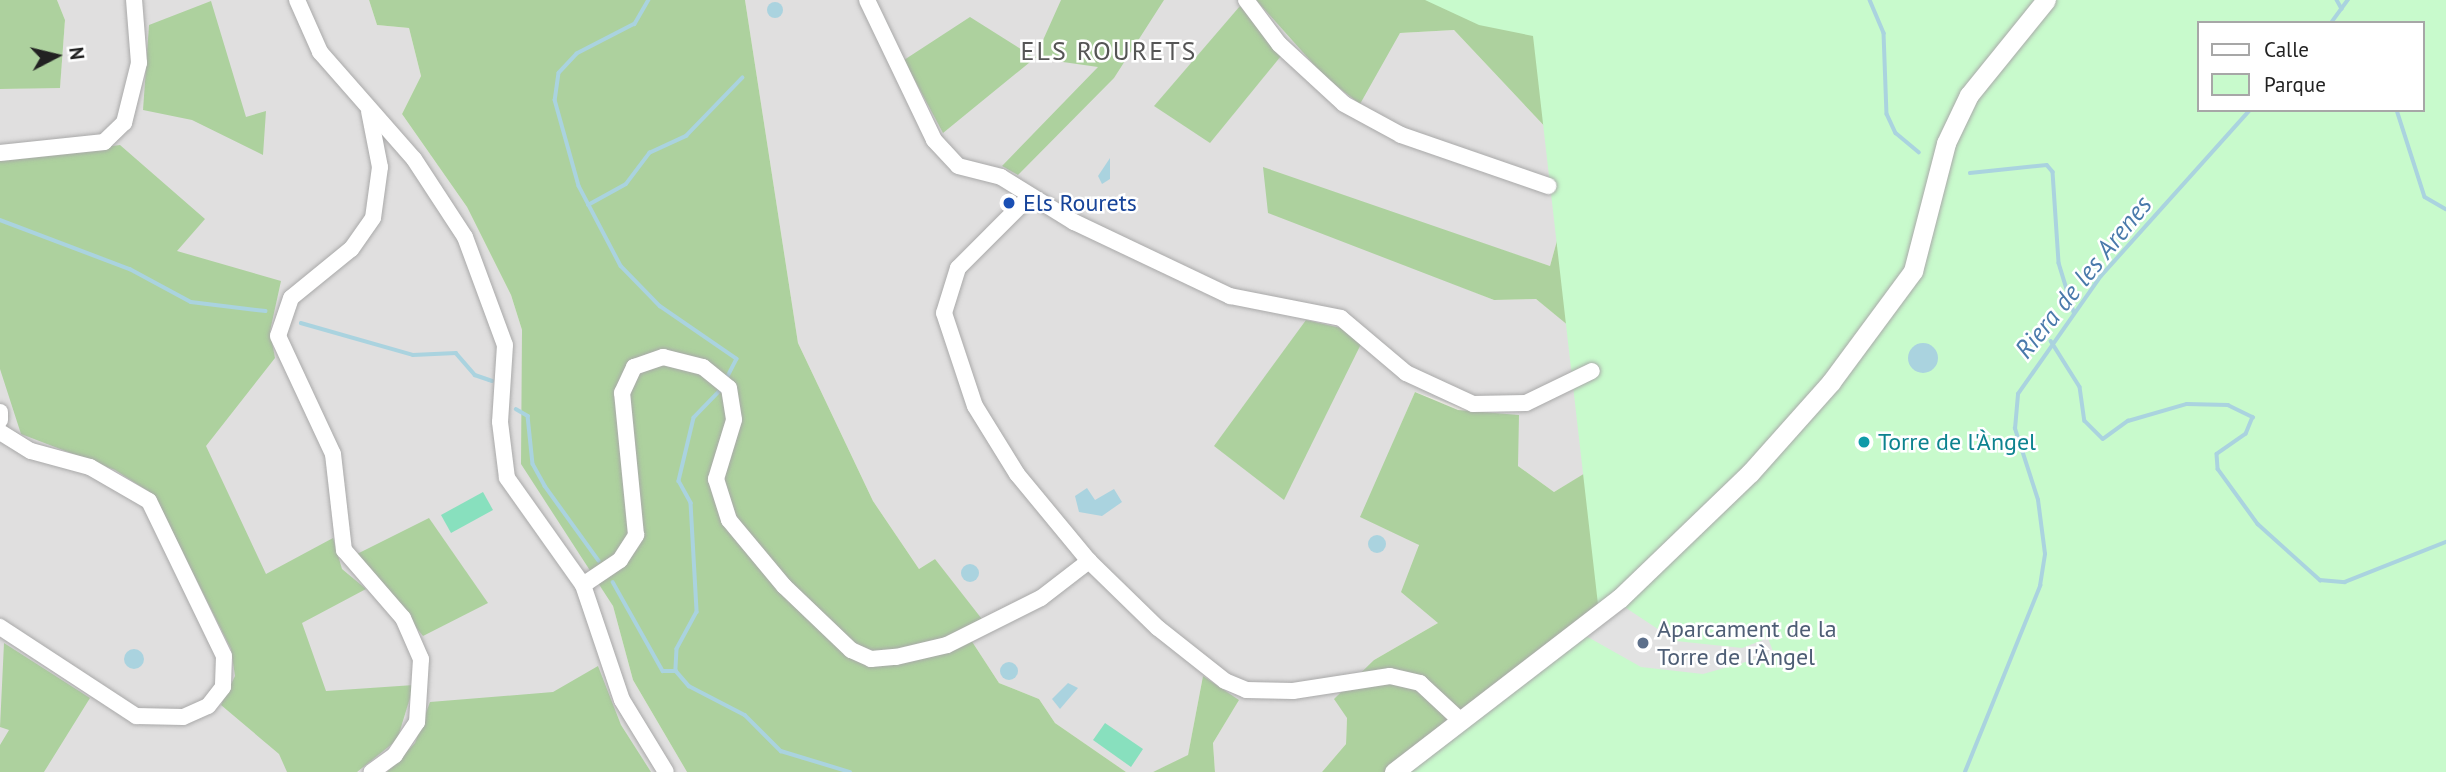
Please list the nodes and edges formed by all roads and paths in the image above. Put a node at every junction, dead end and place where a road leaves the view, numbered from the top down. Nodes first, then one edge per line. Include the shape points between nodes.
1 (134, 0) edge
2 (297, 0) edge
3 (866, 0) edge
4 (1246, 0) edge
5 (2046, 0) edge
6 (368, 108) junction
7 (0, 153) edge
8 (1548, 186) dead end
9 (1030, 196) junction
10 (1592, 371) dead end
11 (0, 412) edge
12 (0, 420) edge
13 (0, 432) edge
14 (1089, 561) junction
15 (583, 585) junction
16 (0, 627) edge
17 (1461, 721) junction
18 (372, 772) edge
19 (666, 772) edge
20 (1394, 772) edge

1 - 7 street via 139,63 124,124 104,142
2 - 6 street via 320,52
3 - 9 street via 943,153
4 - 8 street via 1279,44 1344,104 1401,135
5 - 17 street via 1969,95 1946,143 1913,271 1831,382 1750,473 1620,598
6 - 15 street via 434,185 486,283 505,345 500,422 506,478
6 - 18 street via 380,167 373,218 351,249 291,298 278,336 333,454 344,550 403,618 421,659 417,722 395,755
9 - 10 street via 1230,296 1341,318 1406,373 1473,404 1537,400
9 - 14 street via 958,268 944,302 946,330 985,428
11 - 12 street
13 - 16 street via 31,451 90,467 149,501 225,656 223,687 208,706 183,717 136,716
14 - 15 street via 1041,598 947,645 871,659 851,650 784,586 729,520 716,479 734,420 733,397 716,374 663,357 634,367 622,409 636,535 621,560
14 - 17 street via 1158,628 1245,690 1293,691 1390,676 1420,683
15 - 19 street via 622,701
17 - 20 street

